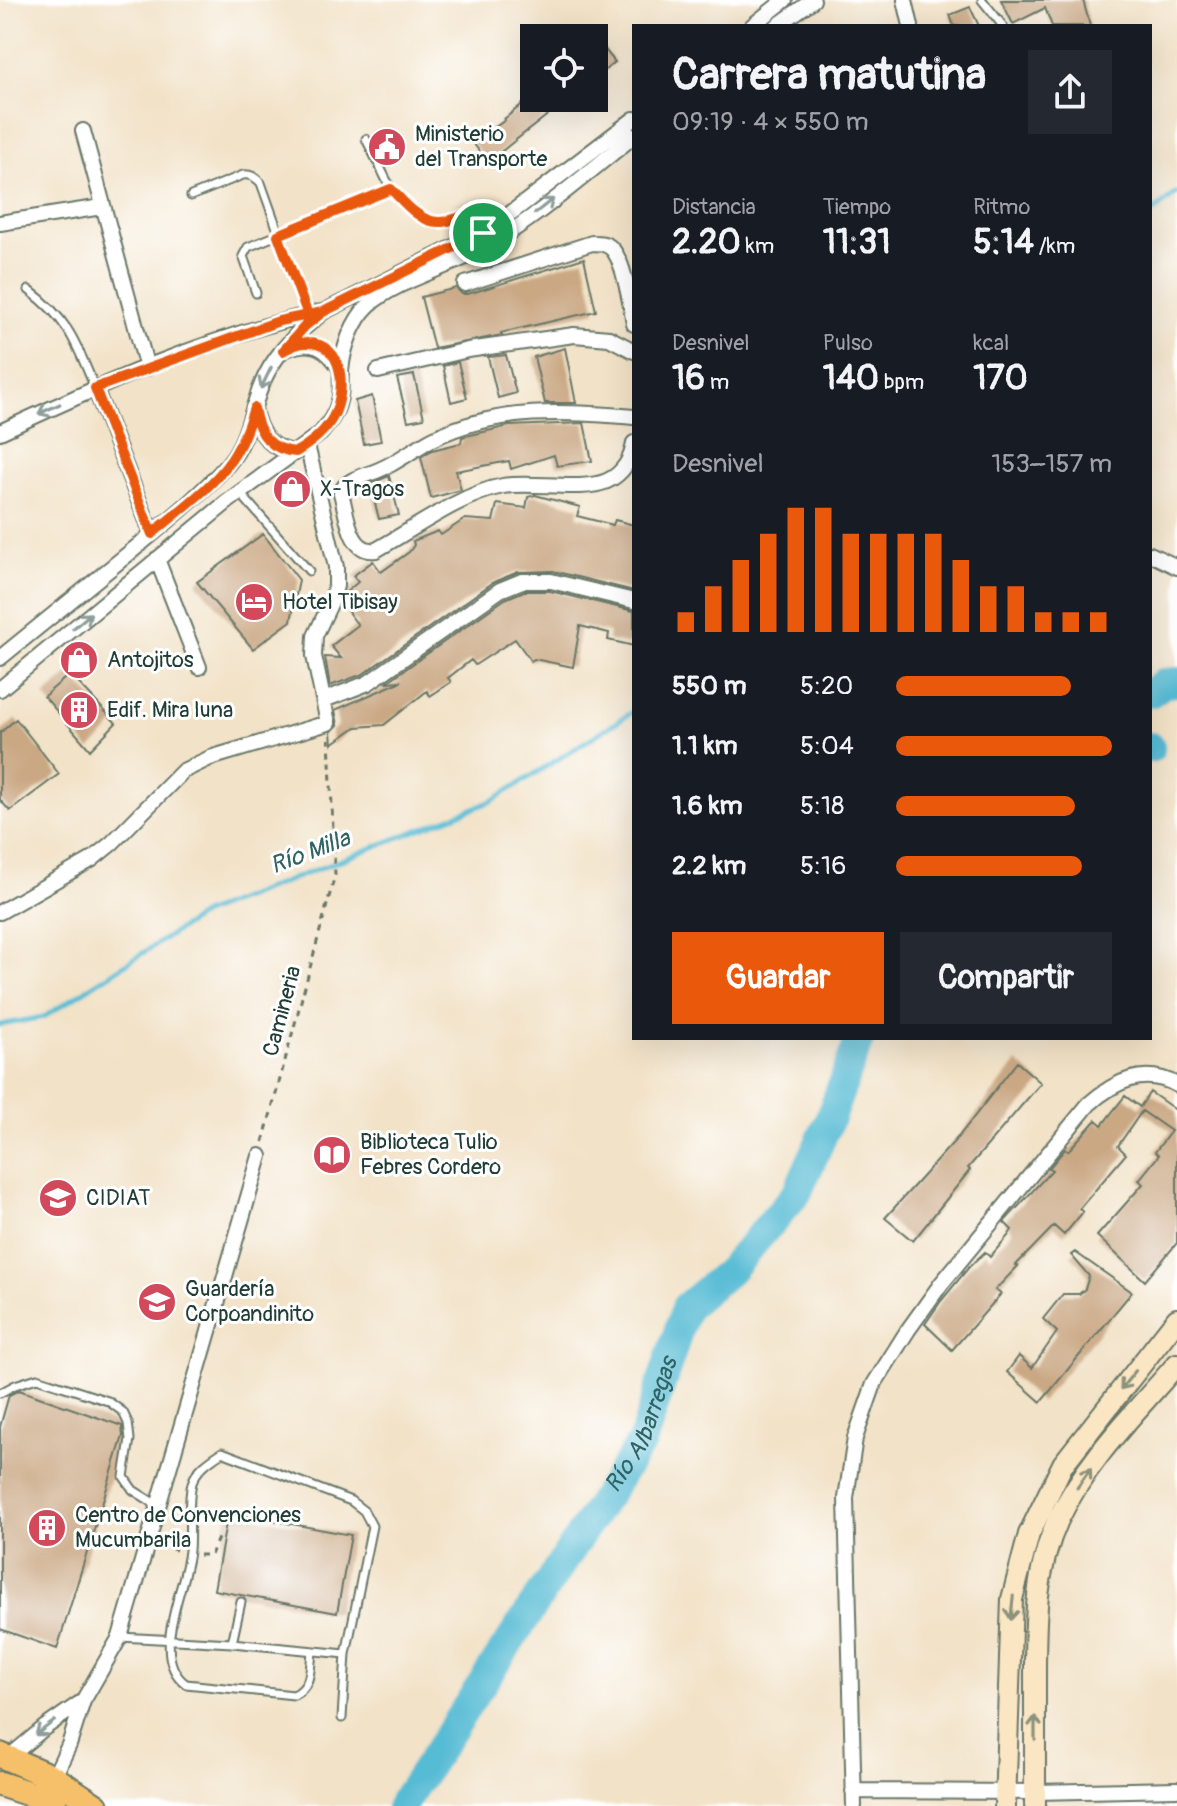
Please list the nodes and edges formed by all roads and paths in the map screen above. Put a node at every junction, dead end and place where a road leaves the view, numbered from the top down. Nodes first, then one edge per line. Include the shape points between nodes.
1 (785, 0) edge
2 (813, 0) edge
3 (905, 0) edge
4 (982, 0) edge
5 (755, 24) edge
6 (780, 24) edge
7 (911, 24) edge
8 (1001, 24) edge
9 (632, 121) edge
10 (83, 131) dead end
11 (632, 138) edge
12 (366, 139) dead end
13 (391, 189) junction
14 (191, 196) dead end
15 (102, 207) junction
16 (0, 223) edge
17 (483, 233) junction
18 (278, 235) junction
19 (465, 284) dead end
20 (29, 290) dead end
21 (256, 293) dead end
22 (632, 312) edge
23 (316, 313) junction
24 (632, 350) edge
25 (283, 351) junction
26 (147, 368) junction
27 (341, 370) junction
28 (378, 371) dead end
29 (95, 388) junction
30 (254, 408) junction
31 (632, 417) edge
32 (0, 432) edge
33 (302, 449) junction
34 (632, 455) edge
35 (239, 492) junction
36 (152, 534) junction
37 (1152, 555) edge
38 (157, 559) junction
39 (1177, 567) edge
40 (309, 571) dead end
41 (632, 601) edge
42 (0, 658) edge
43 (199, 667) dead end
44 (0, 689) edge
45 (324, 700) junction
46 (328, 723) junction
47 (0, 912) edge
48 (1177, 1085) edge
49 (260, 1156) joint
50 (1177, 1319) edge
51 (1156, 1345) junction
52 (1177, 1364) edge
53 (0, 1393) edge
54 (159, 1506) junction
55 (241, 1602) dead end
56 (120, 1637) junction
57 (168, 1639) junction
58 (232, 1643) junction
59 (312, 1651) junction
60 (346, 1654) junction
61 (83, 1701) junction
62 (342, 1718) dead end
63 (4, 1757) edge
64 (0, 1784) edge
65 (1177, 1789) edge
66 (50, 1794) edge
67 (854, 1798) edge
68 (1005, 1799) edge
69 (1035, 1799) edge
70 (96, 1806) edge

1 - 5 street
2 - 6 street
3 - 7 street
4 - 8 lane
9 - 17 street
10 - 15 street
27 -> 11 street via 353,326 368,305 506,234
12 - 13 lane
13 - 17 lane via 431,222 466,217
13 - 18 lane
14 - 18 lane via 250,174 261,183
15 - 16 street
15 - 26 street
17 - 23 street
18 - 21 lane via 243,253
18 - 23 lane
19 - 22 street via 592,243 604,244 618,258
20 - 29 lane via 67,325
23 - 25 street
23 - 26 street
24 - 28 street via 609,338 574,335 468,350
25 - 27 street via 308,342 322,347
25 -> 30 street via 266,375
26 - 29 street
27 - 33 street via 335,412
29 -> 32 street
29 - 36 street
30 - 33 street via 263,436 284,451
30 - 36 street via 231,461
31 - 34 street via 547,412 490,418 433,438 385,468 347,483 341,493 354,540 360,548 376,550 477,493 521,484 607,481
33 - 35 street
33 - 45 street via 336,567 336,586 315,636
35 - 38 street
35 - 40 lane
36 - 42 street
37 - 39 street
38 - 43 street
44 -> 38 street
41 - 45 street via 551,581 522,581 500,590 368,683
45 - 46 street
46 - 47 street via 183,771 91,860
46 - 49 path, Camineria via 335,875
48 - 67 street via 1146,1076 1127,1079 1089,1104 941,1284 874,1384 855,1438 846,1498
49 - 54 street
50 - 51 street
51 - 52 street
51 -> 68 street via 1063,1464 1025,1546 1012,1599
69 -> 52 street via 1035,1620 1047,1552 1074,1492
53 - 54 lane via 37,1378 108,1401 128,1423 124,1477 133,1490
54 - 56 street
55 - 58 lane
56 - 57 lane
56 - 61 street
57 - 58 lane
57 - 59 lane via 173,1669 186,1684 294,1695 305,1690
57 - 60 lane via 189,1554 193,1482 205,1462 222,1452 351,1501 364,1511 372,1526
58 - 59 lane
59 - 60 lane
60 - 62 lane
61 -> 63 street
61 - 66 street
63 - 66 highway
64 - 66 highway
65 - 69 street
66 - 70 highway
67 - 68 street
68 - 69 street

